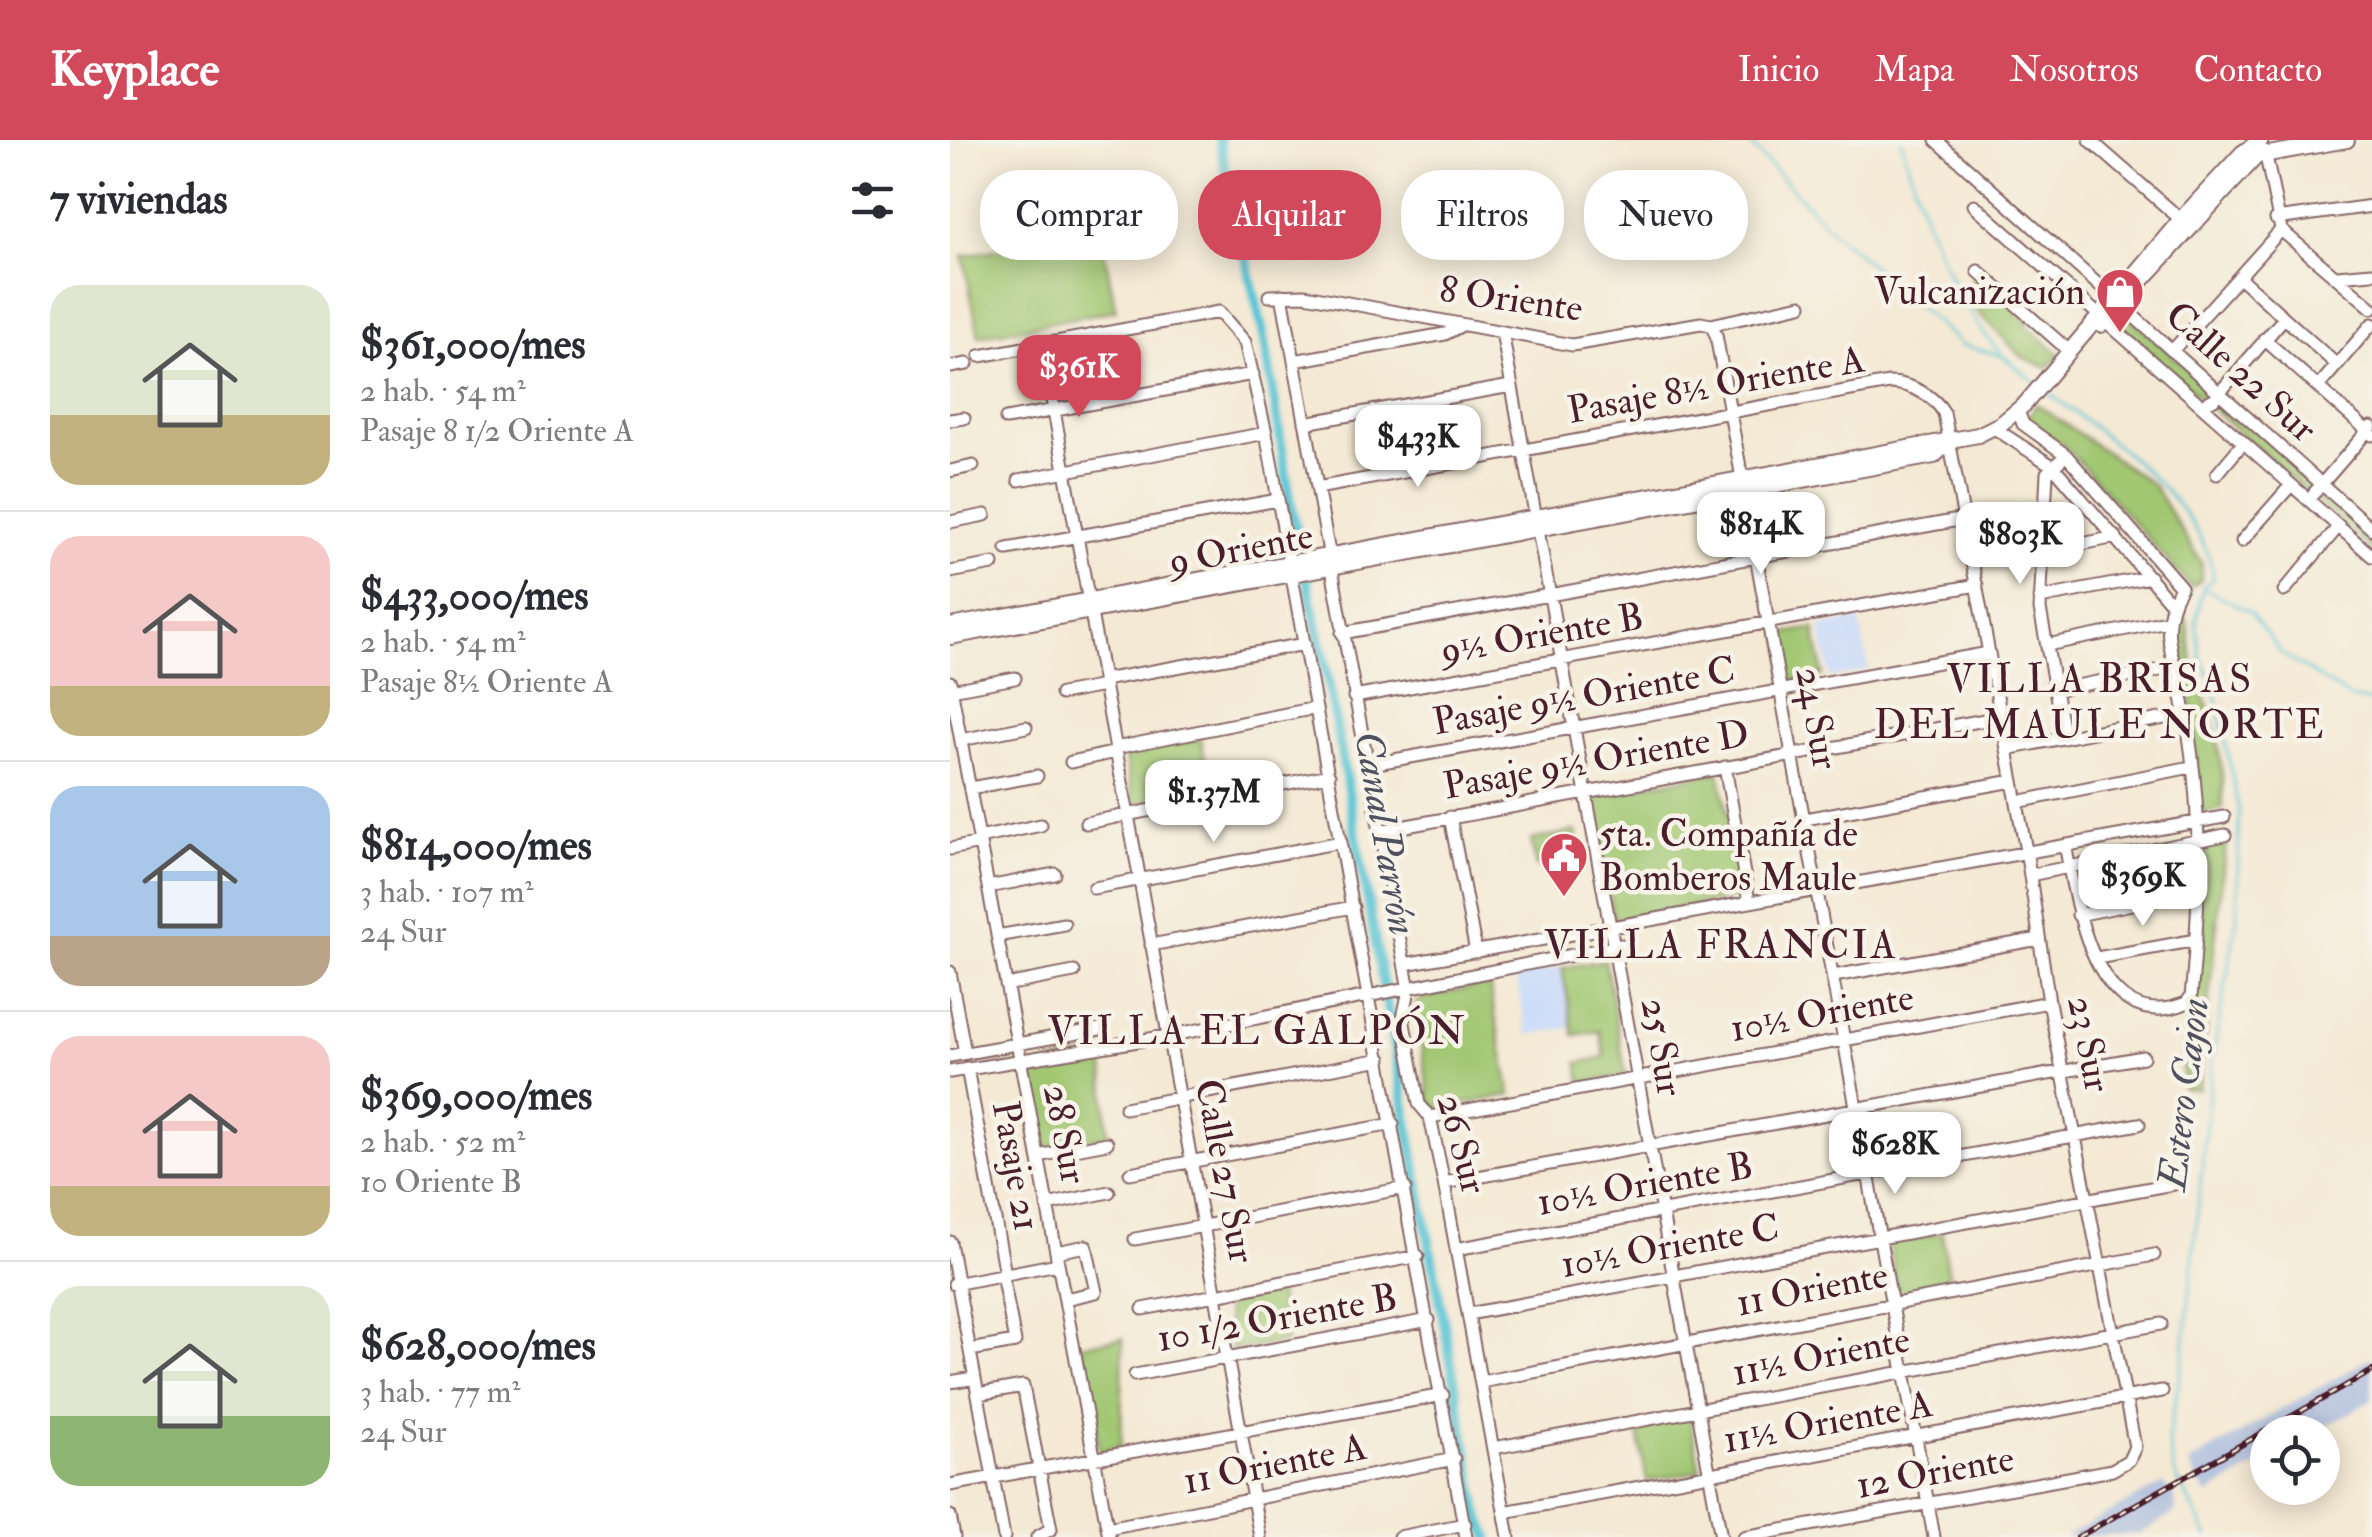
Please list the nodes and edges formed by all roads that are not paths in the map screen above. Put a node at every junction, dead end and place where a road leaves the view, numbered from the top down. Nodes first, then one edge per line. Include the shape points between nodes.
1 (1936, 140) edge
2 (2090, 140) edge
3 (2347, 140) edge
4 (2263, 144) edge
5 (1974, 205) dead end
6 (2372, 206) edge
7 (2186, 223) junction
8 (2278, 224) junction
9 (1978, 272) dead end
10 (2372, 273) edge
11 (2336, 276) junction
12 (2239, 277) junction
13 (1276, 296) joint
14 (2117, 301) junction
15 (1800, 305) dead end
16 (2372, 308) edge
17 (2102, 318) junction
18 (2284, 318) junction
19 (1462, 324) junction
20 (2372, 324) edge
21 (1711, 325) junction
22 (1502, 332) junction
23 (2264, 339) junction
24 (1042, 344) junction
25 (2068, 350) junction
26 (2172, 351) junction
27 (980, 356) dead end
28 (1294, 361) junction
29 (967, 364) dead end
30 (2337, 365) junction
31 (950, 367) edge
32 (2050, 373) junction
33 (1253, 374) junction
34 (1888, 383) joint
35 (1512, 386) junction
36 (2318, 387) junction
37 (2220, 392) junction
38 (2202, 405) junction
39 (1056, 410) junction
40 (2018, 411) junction
41 (1730, 412) junction
42 (964, 418) dead end
43 (1006, 419) dead end
44 (950, 420) edge
45 (1306, 424) junction
46 (1994, 428) junction
47 (2370, 431) edge
48 (1266, 433) junction
49 (1950, 441) junction
50 (2244, 443) junction
51 (1523, 451) junction
52 (2066, 455) junction
53 (973, 466) dead end
54 (2054, 467) junction
55 (1067, 470) junction
56 (950, 471) edge
57 (2217, 474) dead end
58 (1019, 480) dead end
59 (2322, 484) junction
60 (1744, 485) junction
61 (2291, 485) junction
62 (1317, 488) junction
63 (1278, 500) junction
64 (2308, 500) junction
65 (984, 516) dead end
66 (1964, 519) junction
67 (950, 522) edge
68 (1536, 523) junction
69 (2339, 526) junction
70 (2372, 528) edge
71 (1078, 536) junction
72 (2116, 537) junction
73 (2242, 541) dead end
74 (1007, 549) dead end
75 (2043, 552) junction
76 (2372, 556) edge
77 (1757, 557) junction
78 (1323, 562) junction
79 (992, 564) dead end
80 (1293, 567) junction
81 (950, 572) edge
82 (2150, 577) junction
83 (1977, 585) junction
84 (2284, 590) dead end
85 (1550, 595) junction
86 (2040, 598) junction
87 (2171, 602) junction
88 (1090, 605) junction
89 (2167, 621) junction
90 (1769, 624) junction
91 (950, 626) edge
92 (1342, 633) junction
93 (950, 636) edge
94 (1305, 644) junction
95 (2046, 646) junction
96 (1989, 653) junction
97 (1562, 663) junction
98 (2176, 667) junction
99 (1016, 678) dead end
100 (1103, 683) junction
101 (951, 686) edge
102 (2055, 690) junction
103 (1782, 691) junction
104 (1060, 694) dead end
105 (1354, 697) junction
106 (1316, 708) junction
107 (2185, 714) junction
108 (2001, 717) junction
109 (1026, 727) dead end
110 (1574, 729) junction
111 (2064, 738) junction
112 (961, 740) junction
113 (2007, 749) junction
114 (1116, 750) junction
115 (1793, 755) junction
116 (1071, 762) dead end
117 (1366, 765) junction
118 (1725, 767) junction
119 (2191, 767) junction
120 (1036, 776) dead end
121 (1329, 776) junction
122 (2013, 781) junction
123 (970, 788) junction
124 (1586, 793) junction
125 (2017, 802) junction
126 (1128, 814) junction
127 (2224, 817) dead end
128 (1450, 818) junction
129 (1805, 819) junction
130 (2197, 822) junction
131 (1086, 823) dead end
132 (1042, 825) dead end
133 (1379, 830) junction
134 (2225, 835) dead end
135 (980, 841) junction
136 (2199, 841) junction
137 (1341, 842) junction
138 (2066, 848) junction
139 (950, 849) edge
140 (2027, 856) junction
141 (2069, 868) junction
142 (1056, 874) dead end
143 (2030, 876) junction
144 (1139, 880) junction
145 (988, 887) junction
146 (1094, 888) dead end
147 (1818, 889) junction
148 (2200, 890) junction
149 (1749, 902) junction
150 (1353, 907) junction
151 (2078, 915) junction
152 (1064, 924) dead end
153 (1610, 928) junction
154 (998, 936) junction
155 (2039, 938) junction
156 (2196, 940) junction
157 (1521, 944) junction
158 (1151, 945) junction
159 (1617, 945) junction
160 (1476, 952) junction
161 (2097, 958) junction
162 (1404, 964) junction
163 (1526, 966) junction
164 (950, 972) edge
165 (1074, 972) dead end
166 (1834, 976) junction
167 (1006, 985) junction
168 (1409, 990) junction
169 (1374, 995) junction
170 (2049, 1002) junction
171 (1100, 1029) dead end
172 (1168, 1036) junction
173 (1845, 1040) junction
174 (1017, 1043) junction
175 (965, 1053) junction
176 (950, 1056) edge
177 (2142, 1057) dead end
178 (1020, 1058) junction
179 (1381, 1059) junction
180 (968, 1068) junction
181 (2062, 1071) junction
182 (950, 1072) edge
183 (1638, 1078) junction
184 (1181, 1097) junction
185 (1125, 1108) dead end
186 (1858, 1108) junction
187 (1430, 1117) junction
188 (1393, 1124) junction
189 (2139, 1124) dead end
190 (2076, 1135) junction
191 (1107, 1142) dead end
192 (1650, 1145) junction
193 (1038, 1156) junction
194 (1193, 1162) junction
195 (1870, 1173) junction
196 (1130, 1174) dead end
197 (1444, 1183) junction
198 (2178, 1183) dead end
199 (1405, 1188) junction
200 (1109, 1192) dead end
201 (2088, 1200) junction
202 (1048, 1205) junction
203 (1662, 1212) junction
204 (1204, 1226) junction
205 (1881, 1238) junction
206 (1134, 1239) dead end
207 (950, 1242) edge
208 (1456, 1249) junction
209 (2154, 1254) dead end
210 (1418, 1256) junction
211 (1057, 1258) junction
212 (2102, 1264) junction
213 (1004, 1274) junction
214 (1673, 1276) junction
215 (954, 1284) edge
216 (1217, 1295) junction
217 (1065, 1298) junction
218 (1893, 1304) junction
219 (1144, 1310) dead end
220 (1468, 1314) junction
221 (1429, 1320) junction
222 (2162, 1324) dead end
223 (2115, 1332) junction
224 (1686, 1343) junction
225 (970, 1350) junction
226 (1228, 1358) junction
227 (1905, 1371) junction
228 (1135, 1374) dead end
229 (974, 1378) junction
230 (950, 1382) edge
231 (1481, 1382) junction
232 (2162, 1390) dead end
233 (978, 1394) junction
234 (1443, 1395) junction
235 (2127, 1397) junction
236 (1698, 1410) junction
237 (1241, 1433) junction
238 (1917, 1436) junction
239 (1492, 1448) junction
240 (2132, 1456) joint
241 (1094, 1458) junction
242 (1454, 1460) junction
243 (1040, 1468) junction
244 (1709, 1474) junction
245 (992, 1478) junction
246 (950, 1485) edge
247 (1253, 1499) junction
248 (1929, 1503) junction
249 (1504, 1512) junction
250 (950, 1516) edge
251 (1466, 1530) edge
252 (1108, 1532) edge
253 (954, 1537) edge
254 (1004, 1537) edge
255 (1037, 1537) edge
256 (1260, 1537) edge
257 (1399, 1537) edge
258 (1509, 1537) edge
259 (1721, 1537) edge
260 (1744, 1537) edge
261 (1934, 1537) edge

1 - 14 street, Calle 22 Sur
2 - 7 street
3 - 4 street
4 - 7 street, 9 Oriente
4 - 8 street
5 - 17 street
6 - 8 street
7 - 14 street, 9 Oriente
8 - 11 street
8 - 12 street
9 - 25 street
10 - 11 street
11 - 16 street
12 - 18 street
12 - 26 street
13 - 19 street, 8 Oriente
13 - 28 street, 26 Sur
14 - 17 street, 9 Oriente
14 - 26 street, Calle 22 Sur
15 - 21 street, 8 Oriente
17 - 25 street, 9 Oriente
17 - 32 street, 9 Oriente via 2074,357
17 - 38 street
18 - 23 street
18 - 30 street
19 - 22 street, 8 Oriente
19 - 28 street via 1445,334
20 - 30 street
21 - 22 street, 8 Oriente via 1578,345
21 - 41 street, 24 Sur
22 - 35 street, 25 Sur
23 - 36 street
23 - 37 street
24 - 27 street
24 - 33 street, 26 Sur via 1219,312 1245,342
24 - 39 street, Calle 27 Sur
25 - 32 street, 9 Oriente
26 - 37 street, Calle 22 Sur
28 - 45 street, 26 Sur
29 - 31 street
30 - 36 street
32 - 40 street, 9 Oriente
33 - 39 street
33 - 48 street, 26 Sur
34 - 41 street, Pasaje 8½ Oriente A
34 - 49 street, 23 Sur via 1937,402
35 - 45 street
35 - 51 street, 25 Sur
36 - 47 street
37 - 38 street
37 - 59 street, Calle 22 Sur
38 - 50 street
39 - 43 street
39 - 55 street, Calle 27 Sur
40 - 46 street, 9 Oriente
40 - 52 street via 2023,424
41 - 51 street, Pasaje 8½ Oriente A
41 - 60 street, 24 Sur
42 - 44 street
45 - 62 street, 26 Sur
46 - 49 street, 9 Oriente
46 - 54 street
47 - 59 street
48 - 55 street
48 - 63 street, 26 Sur
49 - 60 street, 9 Oriente
49 - 66 street, 23 Sur
50 - 57 street
50 - 61 street
51 - 62 street, Pasaje 8½ Oriente A
51 - 68 street, 25 Sur
52 - 54 street
52 - 87 street via 2180,587
53 - 56 street
54 - 72 street
54 - 75 street via 2047,474
55 - 58 street
55 - 71 street, Calle 27 Sur
59 - 64 street
59 - 70 street, Calle 22 Sur
60 - 68 street, 9 Oriente
60 - 77 street, 24 Sur
61 - 64 street
61 - 73 street
62 - 78 street, 26 Sur
63 - 71 street
63 - 80 street, 26 Sur
64 - 69 street
65 - 67 street
66 - 77 street
66 - 83 street, 23 Sur
68 - 78 street, 9 Oriente
68 - 85 street, 25 Sur
69 - 76 street
69 - 84 street
71 - 74 street
71 - 88 street, Calle 27 Sur
72 - 75 street
72 - 82 street
75 - 86 street
77 - 85 street
77 - 90 street, 24 Sur
78 - 80 street, 9 Oriente
78 - 92 street, 26 Sur
79 - 81 street
80 - 88 street, 9 Oriente
80 - 94 street, 26 Sur
82 - 86 street
82 - 87 street
83 - 90 street, 9½ Oriente B
83 - 96 street, 23 Sur
85 - 92 street
85 - 97 street, 25 Sur
86 - 95 street
87 - 89 street
88 - 91 street, 9 Oriente
88 - 93 street, 9 Oriente
88 - 100 street, Calle 27 Sur
89 - 95 street
89 - 98 street
90 - 97 street, 9½ Oriente B
90 - 103 street, 24 Sur
92 - 105 street, 26 Sur
94 - 100 street
94 - 106 street, 26 Sur
95 - 102 street
96 - 103 street, Pasaje 9½ Oriente C
96 - 108 street, 23 Sur
97 - 105 street, 9½ Oriente B
97 - 110 street, 25 Sur
98 - 102 street
98 - 107 street
99 - 101 street
100 - 104 street
100 - 114 street, Calle 27 Sur
101 - 112 street, 28 Sur
102 - 111 street
103 - 110 street, Pasaje 9½ Oriente C
103 - 115 street, 24 Sur
105 - 117 street, 26 Sur
106 - 114 street
106 - 121 street, 26 Sur
107 - 111 street
107 - 119 street
108 - 113 street, 23 Sur
108 - 115 street, Pasaje 9½ Oriente D
109 - 112 street
110 - 117 street, Pasaje 9½ Oriente C
110 - 124 street, 25 Sur
111 - 113 street
112 - 123 street, 28 Sur
113 - 122 street, 23 Sur
114 - 116 street
114 - 126 street, Calle 27 Sur
115 - 118 street, Pasaje 9½ Oriente D
115 - 129 street, 24 Sur
117 - 133 street, 26 Sur
118 - 124 street, Pasaje 9½ Oriente D
118 - 149 street
119 - 125 street
119 - 130 street
120 - 123 street
121 - 126 street
121 - 137 street, 26 Sur
122 - 125 street, 23 Sur
122 - 129 street
123 - 135 street, 28 Sur
124 - 128 street, Pasaje 9½ Oriente D
124 - 153 street, 25 Sur
125 - 140 street, 23 Sur
126 - 131 street
126 - 144 street, Calle 27 Sur
127 - 130 street
128 - 133 street, Pasaje 9½ Oriente D
128 - 160 street
129 - 147 street, 24 Sur
130 - 136 street
130 - 138 street
132 - 135 street
133 - 162 street, 26 Sur
134 - 136 street
135 - 139 street
135 - 145 street, 28 Sur
136 - 141 street
136 - 148 street
137 - 144 street
137 - 150 street, 26 Sur
138 - 140 street
138 - 141 street
140 - 143 street, 23 Sur
140 - 147 street
141 - 143 street
141 - 151 street
142 - 145 street
143 - 155 street, 23 Sur
144 - 146 street
144 - 158 street, Calle 27 Sur
145 - 154 street, 28 Sur
147 - 149 street
147 - 166 street, 24 Sur
148 - 151 street
148 - 156 street
149 - 153 street
150 - 158 street
150 - 169 street, 26 Sur
151 - 161 street
152 - 154 street
153 - 157 street
153 - 159 street, 25 Sur
154 - 167 street, 28 Sur
155 - 166 street
155 - 170 street, 23 Sur
156 - 161 street
156 - 161 street via 2186,1003 2126,1001
157 - 160 street
157 - 163 street
158 - 172 street, Calle 27 Sur
159 - 163 street
159 - 183 street, 25 Sur
160 - 162 street
162 - 168 street, 26 Sur
163 - 168 street
164 - 175 street, Pasaje 21
165 - 167 street
166 - 173 street, 24 Sur
167 - 174 street, 28 Sur
168 - 169 street
168 - 187 street, 26 Sur via 1403,1018 1419,1104
169 - 172 street
169 - 179 street, 26 Sur
170 - 173 street, 10½ Oriente
170 - 181 street, 23 Sur
171 - 174 street
172 - 178 street
172 - 184 street, Calle 27 Sur
173 - 183 street, 10½ Oriente
173 - 186 street, 24 Sur
174 - 175 street
174 - 178 street, 28 Sur
175 - 176 street
177 - 181 street
178 - 180 street
178 - 193 street, 28 Sur
179 - 184 street
179 - 188 street, 26 Sur
180 - 182 street
180 - 213 street, Pasaje 21
181 - 186 street
181 - 190 street, 23 Sur
183 - 187 street, 10½ Oriente
183 - 192 street, 25 Sur
184 - 185 street
184 - 194 street, Calle 27 Sur
186 - 192 street
186 - 195 street, 24 Sur
187 - 197 street, 26 Sur
188 - 194 street
188 - 199 street, 26 Sur
189 - 190 street, 10½ Oriente B
190 - 195 street, 10½ Oriente B
190 - 201 street, 23 Sur
191 - 193 street
192 - 197 street
192 - 203 street, 25 Sur
193 - 202 street, 28 Sur
194 - 196 street
194 - 204 street, Calle 27 Sur
195 - 203 street, 10½ Oriente B
195 - 205 street, 24 Sur
197 - 208 street, 26 Sur
198 - 201 street, 10½ Oriente C
199 - 204 street
199 - 210 street, 26 Sur
200 - 202 street
201 - 205 street, 10½ Oriente C
201 - 212 street, 23 Sur
202 - 211 street, 28 Sur
203 - 208 street, 10½ Oriente B
203 - 214 street, 25 Sur
204 - 206 street
204 - 216 street, Calle 27 Sur
205 - 214 street, 10½ Oriente C
205 - 218 street, 24 Sur
207 - 215 street
208 - 220 street, 26 Sur
209 - 212 street, 11 Oriente
210 - 216 street
210 - 221 street, 26 Sur
211 - 213 street
211 - 217 street, 28 Sur
211 - 217 street via 1086,1246 1096,1292
212 - 218 street, 11 Oriente
212 - 223 street, 23 Sur
213 - 215 street
213 - 225 street, Pasaje 21 via 1015,1342
214 - 220 street, 10½ Oriente C
214 - 224 street, 25 Sur
215 - 225 street
216 - 219 street
216 - 226 street, Calle 27 Sur
217 - 241 street, 28 Sur
218 - 224 street, 11 Oriente
218 - 227 street, 24 Sur
220 - 231 street, 26 Sur
221 - 226 street, 10 1/2 Oriente B
221 - 234 street, 26 Sur
222 - 223 street, 11½ Oriente
223 - 227 street, 11½ Oriente
223 - 235 street, 23 Sur
224 - 231 street, 11 Oriente
224 - 236 street, 25 Sur
225 - 229 street
226 - 228 street, 10 1/2 Oriente B
226 - 237 street, Calle 27 Sur
227 - 236 street, 11½ Oriente
227 - 238 street, 24 Sur
229 - 230 street
229 - 233 street
231 - 239 street, 26 Sur
232 - 235 street, 11½ Oriente A
233 - 243 street via 1023,1386
233 - 245 street
234 - 237 street
234 - 242 street, 26 Sur
235 - 238 street, 11½ Oriente A
235 - 240 street, 23 Sur via 2136,1442
236 - 239 street, 11½ Oriente
236 - 244 street, 25 Sur
237 - 241 street
237 - 247 street, Calle 27 Sur
238 - 244 street, 11½ Oriente A
238 - 248 street, 24 Sur
239 - 249 street, 26 Sur
240 - 248 street, 12 Oriente via 2112,1470
241 - 243 street
241 - 252 street, 28 Sur
242 - 247 street, 11 Oriente A
242 - 251 street, 26 Sur
243 - 245 street
243 - 255 street via 1051,1529
244 - 249 street, 11½ Oriente A
244 - 259 street, 25 Sur
245 - 246 street
245 - 254 street
247 - 252 street, 11 Oriente A
247 - 256 street, Calle 27 Sur
248 - 260 street, 12 Oriente
248 - 261 street, 24 Sur
249 - 258 street, 26 Sur
250 - 253 street
251 - 257 street

